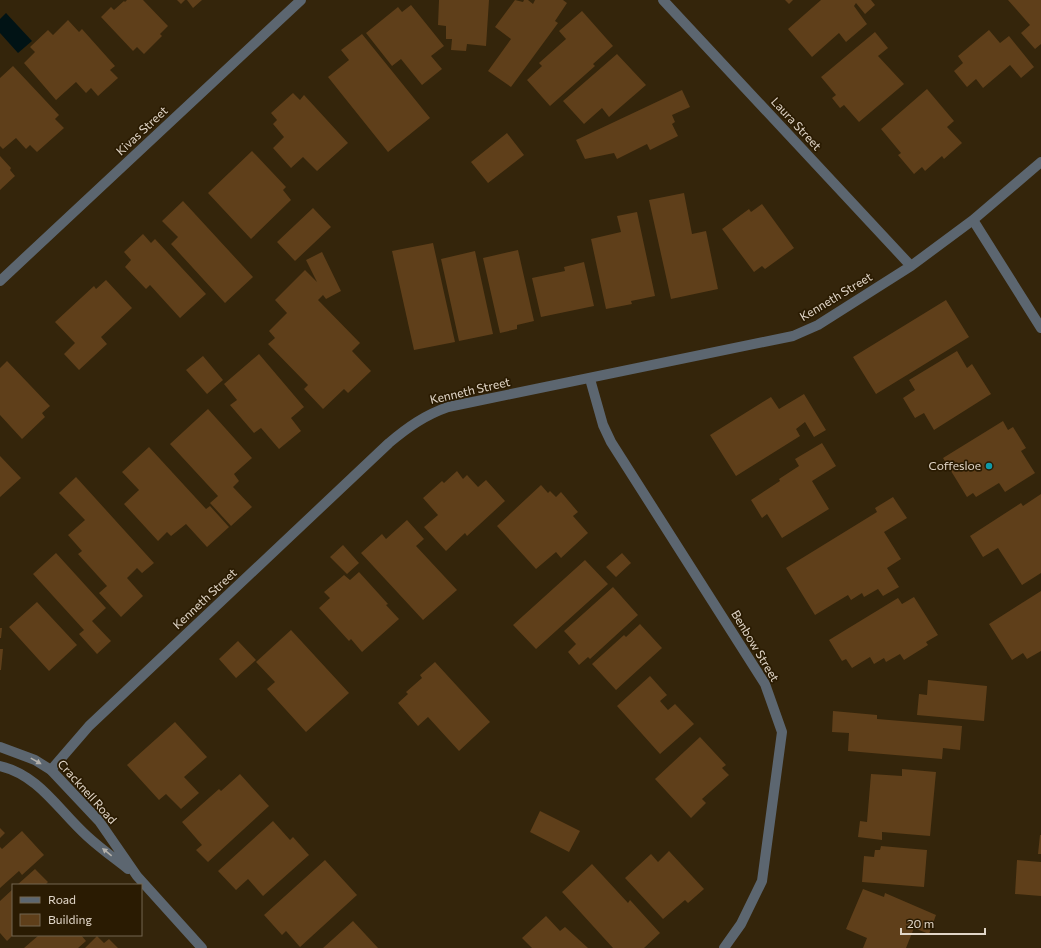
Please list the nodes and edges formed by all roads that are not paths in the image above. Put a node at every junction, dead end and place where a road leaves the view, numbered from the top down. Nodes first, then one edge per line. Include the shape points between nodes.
1 (301, 0) edge
2 (663, 0) edge
3 (1041, 162) edge
4 (973, 220) junction
5 (911, 266) junction
6 (0, 281) edge
7 (1041, 328) edge
8 (590, 379) junction
9 (0, 747) edge
10 (0, 766) edge
11 (51, 770) junction
12 (137, 876) junction
13 (202, 948) edge
14 (724, 948) edge

1 - 6 street, Kivas Street
2 - 5 street, Laura Street
3 - 4 street, Kenneth Street
4 - 5 street, Kenneth Street
4 - 7 street
5 - 8 street, Kenneth Street via 818,325 793,336
8 - 11 street, Kenneth Street via 448,407 415,422 389,443 94,721
8 - 14 street, Benbow Street via 603,425 611,442 765,684 782,732 762,881 741,924
9 -> 11 street, Cracknell Road via 35,760
12 -> 10 street, Cracknell Road via 86,836 32,781
11 - 12 street, Cracknell Road via 99,821
12 - 13 street, Cracknell Road

